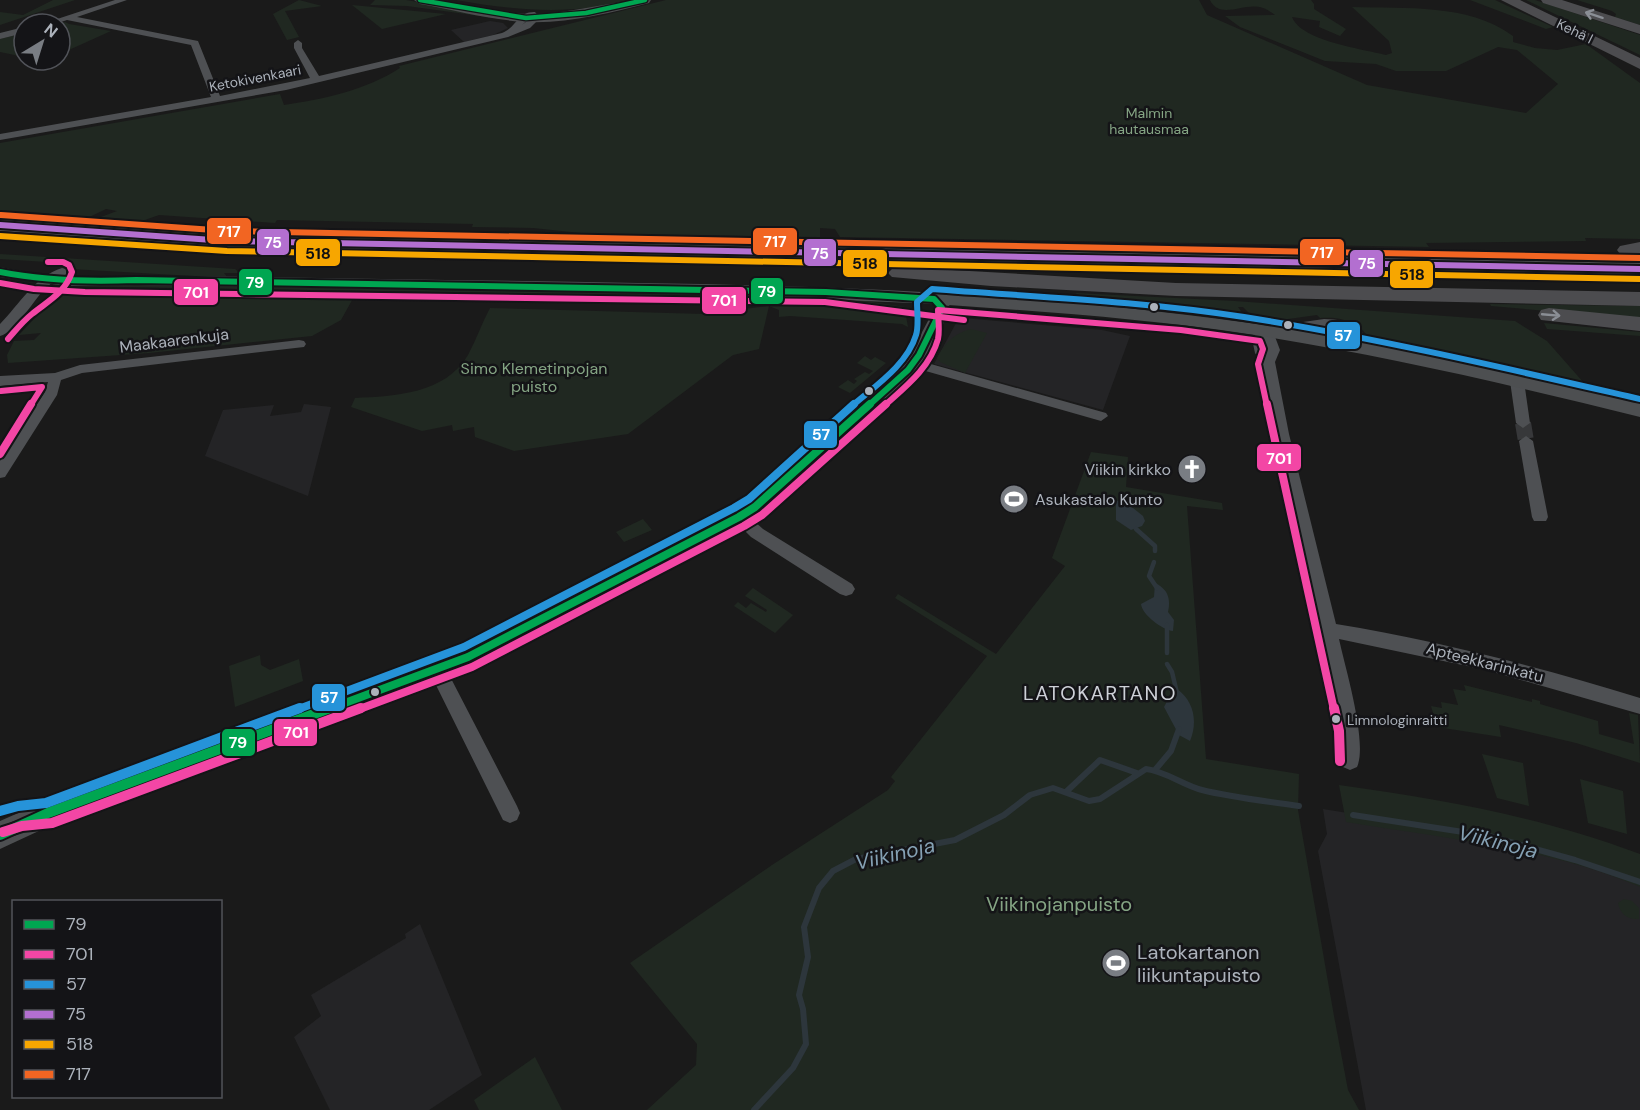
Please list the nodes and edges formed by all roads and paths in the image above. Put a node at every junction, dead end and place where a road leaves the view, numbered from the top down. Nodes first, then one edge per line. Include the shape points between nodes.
1 (123, 0) edge
2 (420, 0) edge
3 (645, 0) edge
4 (1508, 0) edge
5 (1548, 0) edge
6 (1533, 11) junction
7 (530, 16) junction
8 (72, 17) edge
9 (72, 19) edge
10 (1640, 30) edge
11 (298, 43) dead end
12 (1640, 64) edge
13 (1640, 75) edge
14 (316, 80) junction
15 (217, 99) junction
16 (0, 137) edge
17 (0, 225) edge
18 (0, 243) edge
19 (1636, 249) edge
20 (1192, 261) junction
21 (1640, 269) edge
22 (0, 271) edge
23 (899, 273) junction
24 (57, 277) junction
25 (1640, 285) edge
26 (1284, 292) junction
27 (1640, 299) edge
28 (934, 304) junction
29 (1640, 324) edge
30 (0, 331) edge
31 (1266, 337) junction
32 (299, 344) dead end
33 (1362, 350) junction
34 (914, 363) junction
35 (54, 378) junction
36 (0, 381) edge
37 (1517, 381) junction
38 (1640, 410) edge
39 (1101, 416) dead end
40 (1523, 423) tunnel mouth
41 (1526, 441) tunnel mouth
42 (0, 473) edge
43 (739, 517) junction
44 (1540, 517) dead end
45 (846, 589) dead end
46 (1328, 630) junction
47 (437, 669) junction
48 (1640, 706) edge
49 (1350, 761) dead end
50 (48, 813) junction
51 (510, 813) dead end
52 (0, 822) edge
53 (0, 835) edge

1 - 8 street
2 - 7 main road
3 - 7 main road via 582,14
4 - 6 highway, Kehä I
10 -> 5 highway, Kehä I
6 - 12 highway, Kehä I
6 - 13 highway
7 - 14 street, Ketokivenkaari via 527,26 512,32
9 - 15 street via 195,43
11 - 14 street
14 - 15 street, Ketokivenkaari
15 - 16 street, Ketokivenkaari
17 - 20 highway via 227,241
18 - 23 highway via 210,258
19 - 20 highway
20 - 21 highway
22 - 24 street
23 - 25 highway
23 - 26 highway via 1014,282
24 - 28 street via 100,282 815,292
24 - 30 street
26 - 27 highway
26 -> 29 highway
28 - 31 street via 1182,320
28 - 34 street via 937,323 929,330
31 - 33 street via 1342,351
31 - 33 street via 1330,321 1355,329
31 - 46 street via 1274,355 1269,362 1281,428
32 - 35 street, Maakaarenkuja via 80,369
33 - 37 street
34 - 39 street
34 - 43 street via 755,507
35 - 36 street, Maakaarenkuja
35 - 42 street via 56,385
37 - 38 street
37 - 40 street
41 - 44 street
43 - 45 street via 757,533
43 - 47 street via 487,648
46 - 48 street, Apteekkarinkatu via 1457,654
46 - 49 street via 1349,730
47 - 50 street
47 - 51 street
50 - 52 street
50 - 53 street

